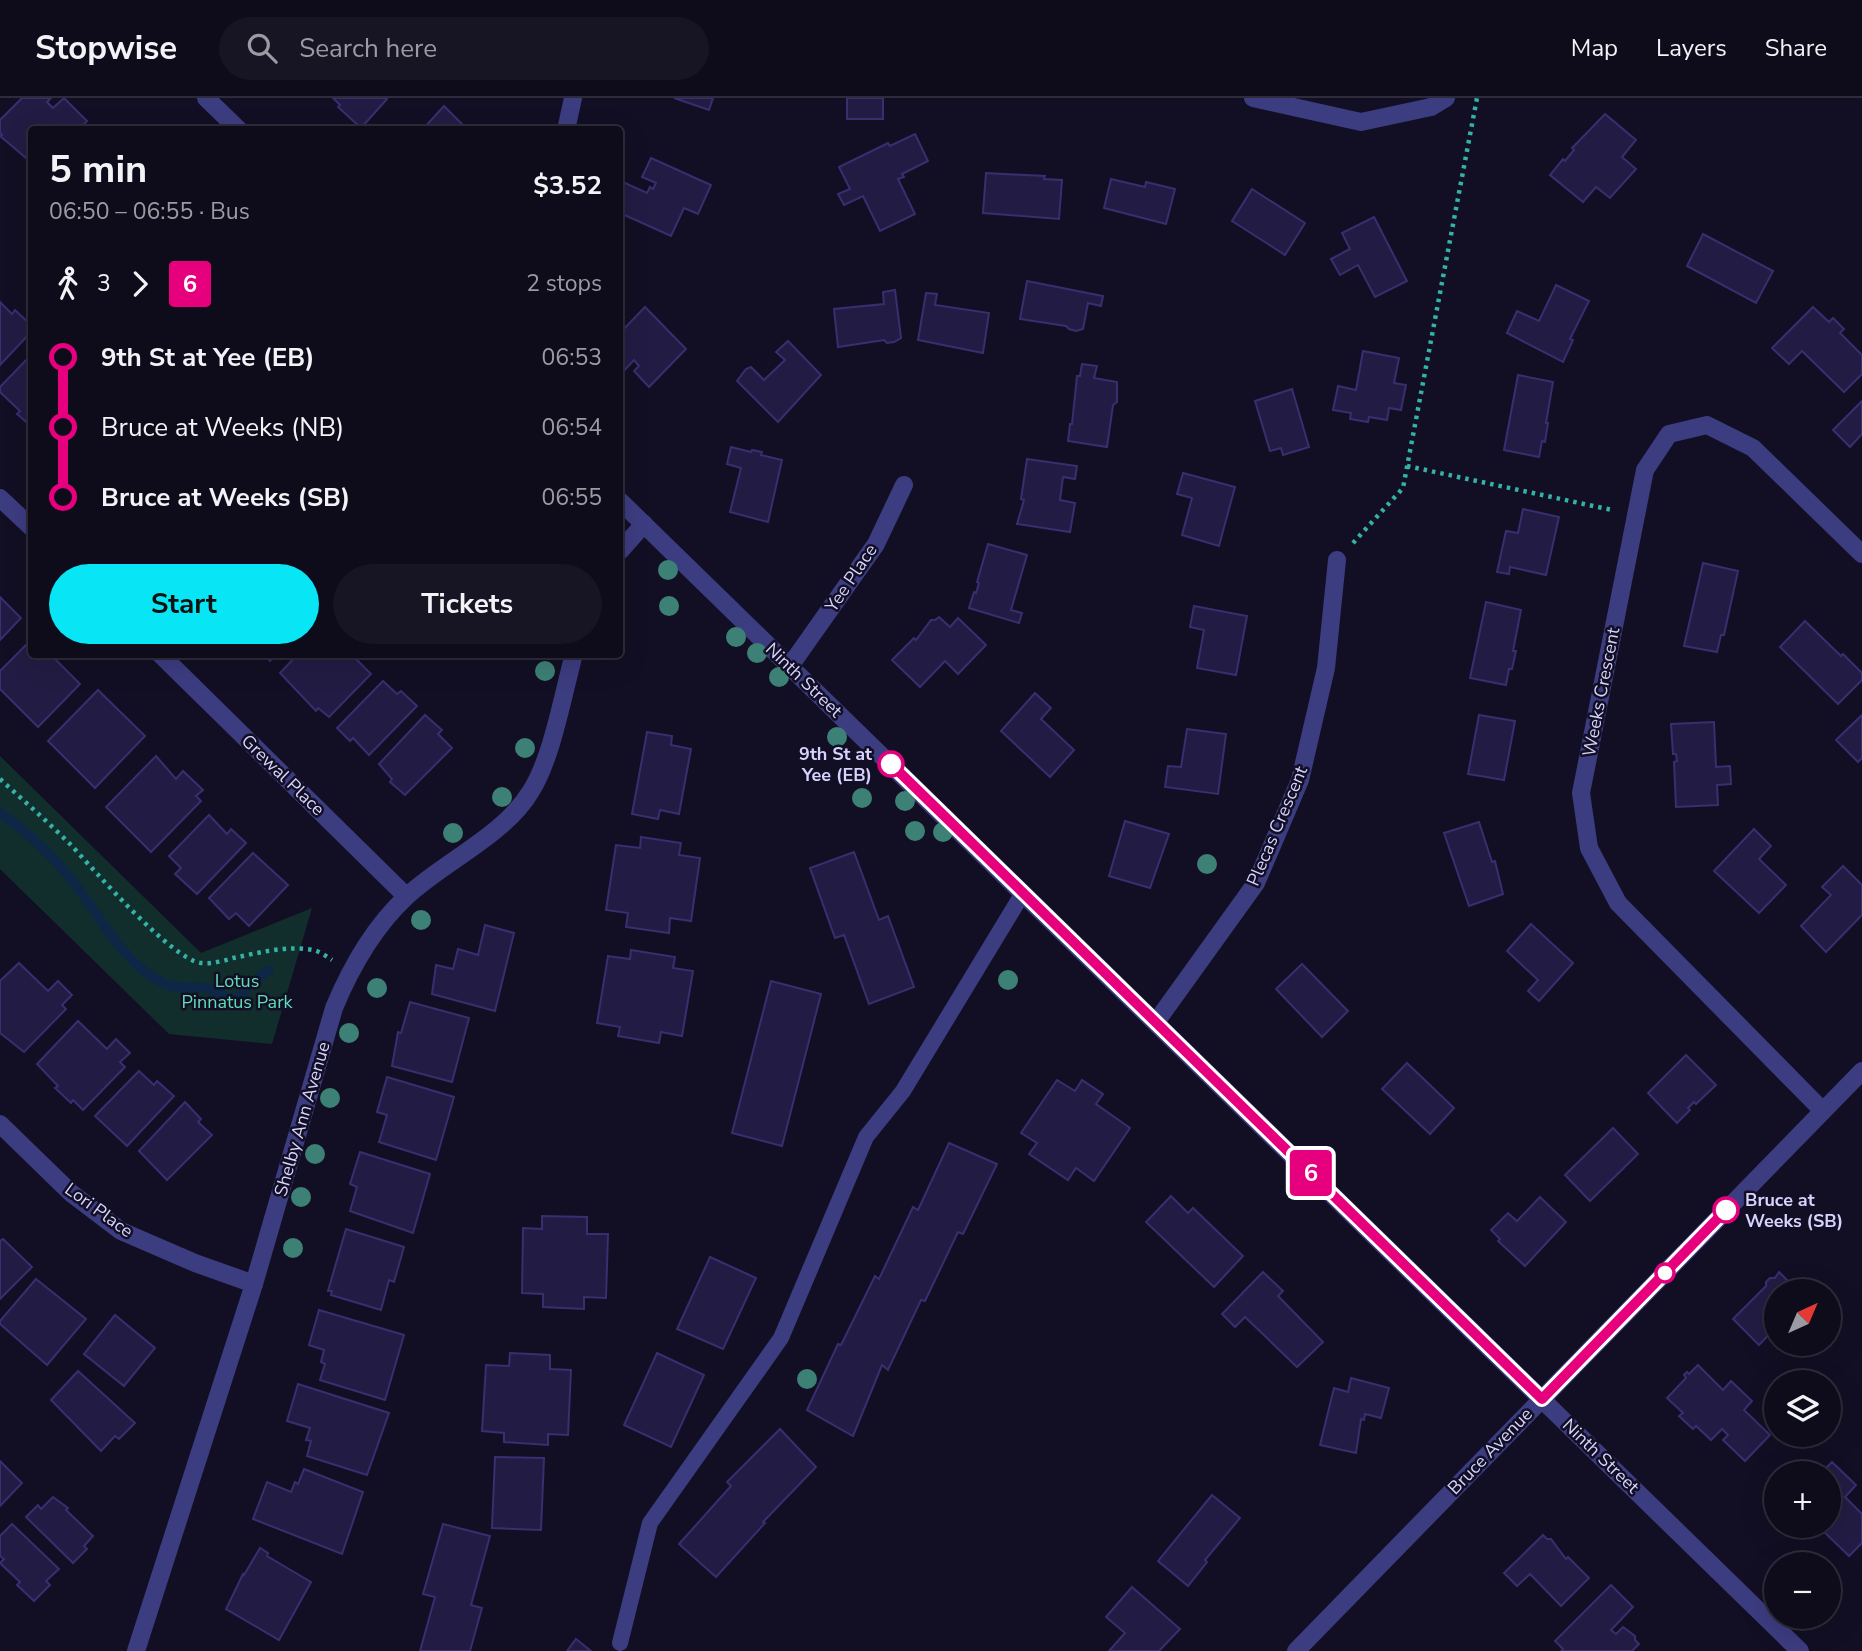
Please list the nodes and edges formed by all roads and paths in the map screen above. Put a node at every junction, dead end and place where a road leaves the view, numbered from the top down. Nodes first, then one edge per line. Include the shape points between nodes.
1 (206, 98) edge
2 (573, 98) edge
3 (1253, 98) edge
4 (1446, 98) edge
5 (1477, 98) edge
6 (235, 126) edge
7 (567, 126) edge
8 (1408, 466) junction
9 (904, 485) dead end
10 (0, 498) edge
11 (623, 504) edge
12 (1636, 516) junction
13 (28, 524) edge
14 (644, 524) junction
15 (623, 548) edge
16 (1862, 554) edge
17 (1337, 560) joint
18 (164, 658) edge
19 (573, 658) edge
20 (790, 666) junction
21 (0, 779) edge
22 (1023, 893) junction
23 (406, 897) junction
24 (350, 970) junction
25 (1156, 1022) junction
26 (1862, 1072) edge
27 (1823, 1111) junction
28 (0, 1124) edge
29 (254, 1284) junction
30 (1542, 1399) junction
31 (620, 1643) dead end
32 (136, 1651) edge
33 (1296, 1651) edge
34 (1800, 1651) edge

1 - 6 street
2 - 7 street
3 - 4 street via 1361,122 1431,107
5 - 8 path
8 - 12 path
8 - 17 path via 1403,488
9 - 20 street, Yee Place via 876,544
10 - 13 street
11 - 14 street, Ninth Street
12 - 16 street, Weeks Crescent via 1645,470 1669,434 1707,425 1753,448
12 - 27 street, Weeks Crescent via 1581,793 1589,848 1618,903
14 - 15 street
14 - 20 street, Ninth Street
17 - 25 street, Plecas Crescent via 1326,668 1300,780 1256,883
18 - 23 street, Grewal Place
19 - 23 street, Shelby Ann Avenue via 544,764 531,792 508,818
20 - 22 street, Ninth Street
21 - 24 path via 150,928 191,960 214,962 265,951 314,950
22 - 25 street, Ninth Street
22 - 31 lane via 903,1091 866,1137 781,1338 650,1523
23 - 24 street, Shelby Ann Avenue
24 - 29 street, Shelby Ann Avenue via 334,1008
25 - 30 street, Ninth Street
26 - 27 street, Bruce Avenue
27 - 30 street, Bruce Avenue
28 - 29 street, Lori Place via 71,1193 121,1231
29 - 32 street, Shelby Ann Avenue
30 - 33 street, Bruce Avenue
30 - 34 street, Ninth Street

